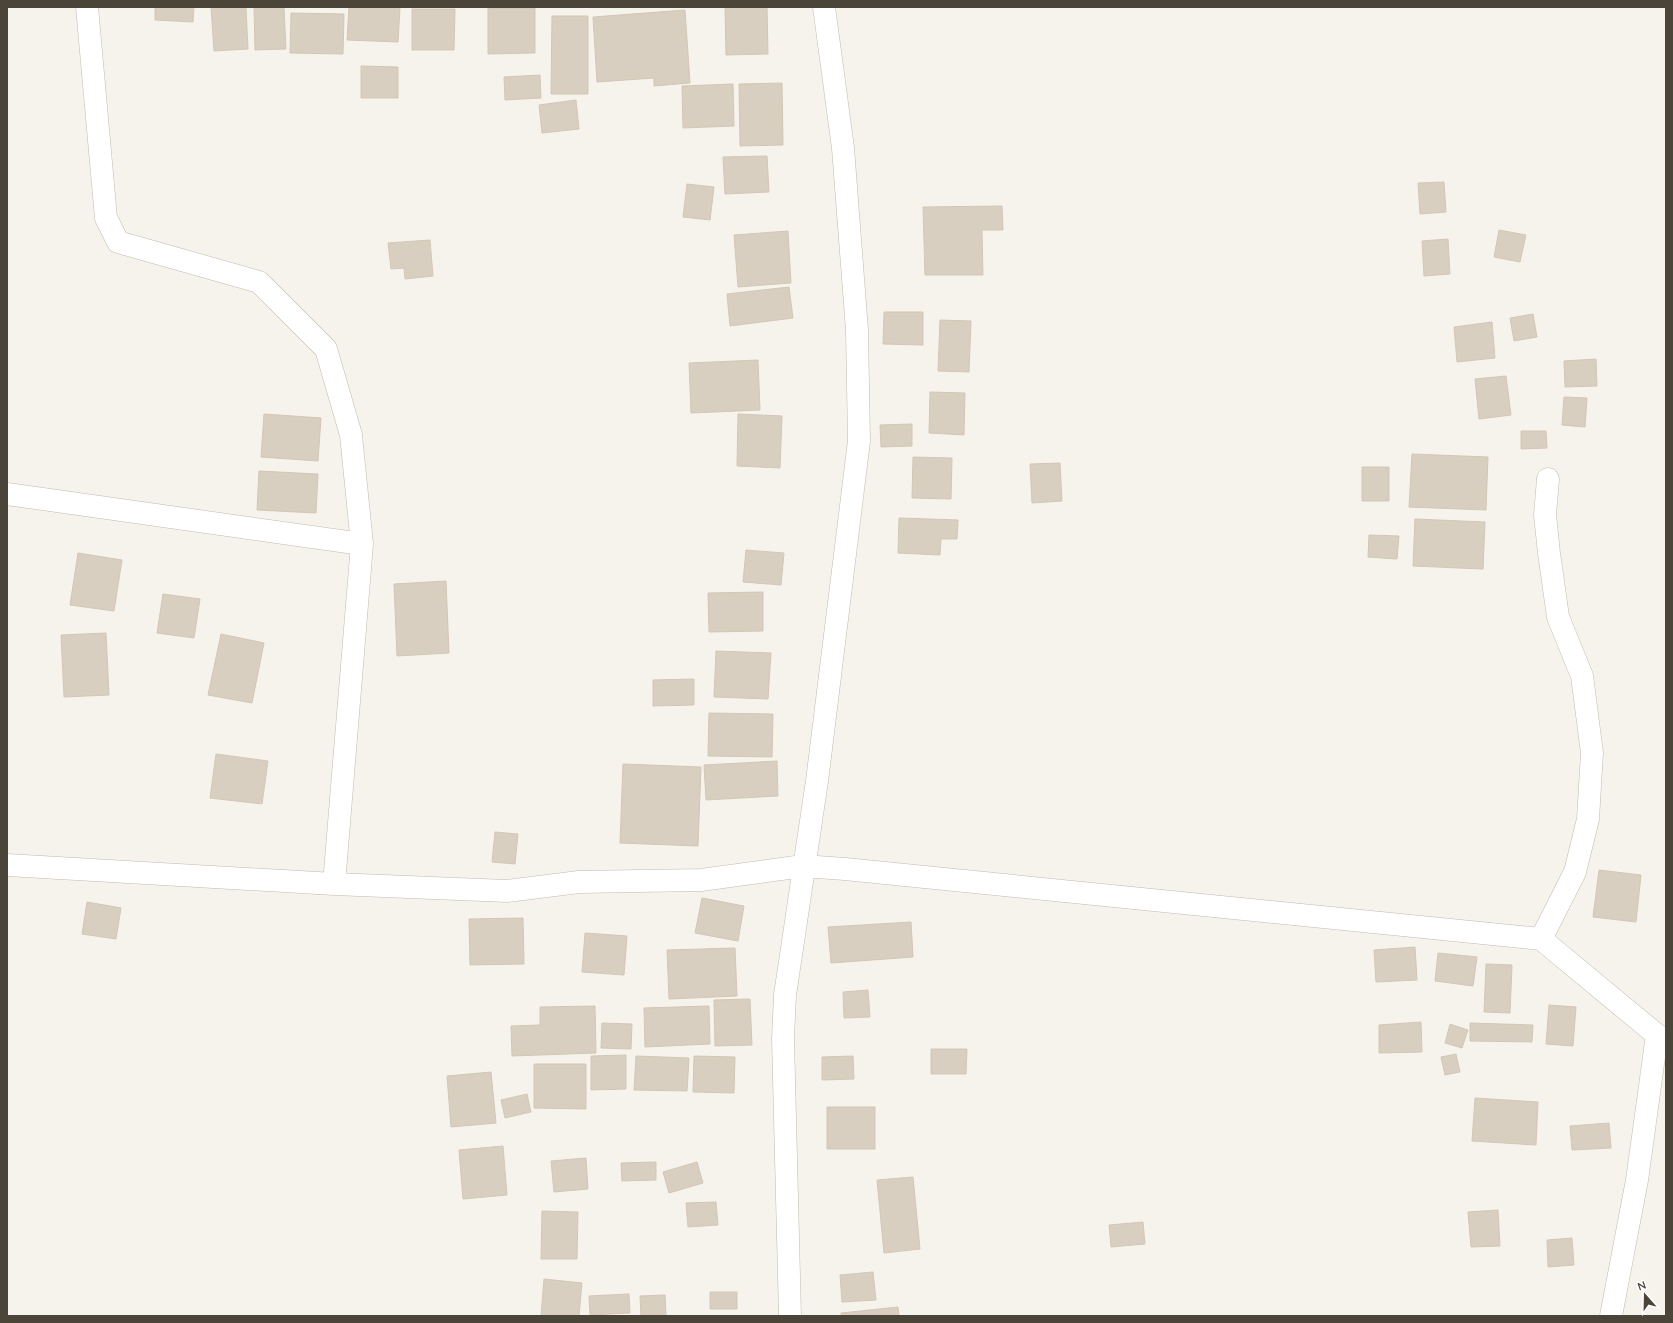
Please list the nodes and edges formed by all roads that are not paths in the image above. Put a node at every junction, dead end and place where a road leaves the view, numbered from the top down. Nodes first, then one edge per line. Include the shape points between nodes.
1 (87, 7) edge
2 (824, 7) edge
3 (1548, 479) dead end
4 (7, 494) edge
5 (362, 544) junction
6 (7, 865) edge
7 (804, 866) junction
8 (334, 884) junction
9 (1541, 939) junction
10 (1662, 1037) edge
11 (790, 1316) edge
12 (1611, 1316) edge

1 - 5 street via 106,218 118,242 259,282 326,349 351,435
2 - 7 street via 843,148 857,330 859,441
3 - 9 street via 1545,514 1558,617 1582,676 1592,753 1588,819 1575,872
4 - 5 street
5 - 8 street
6 - 8 street
7 - 8 street via 701,880 579,882 508,890
7 - 9 street
7 - 11 street via 785,995 783,1039
9 - 10 street
10 - 12 street

